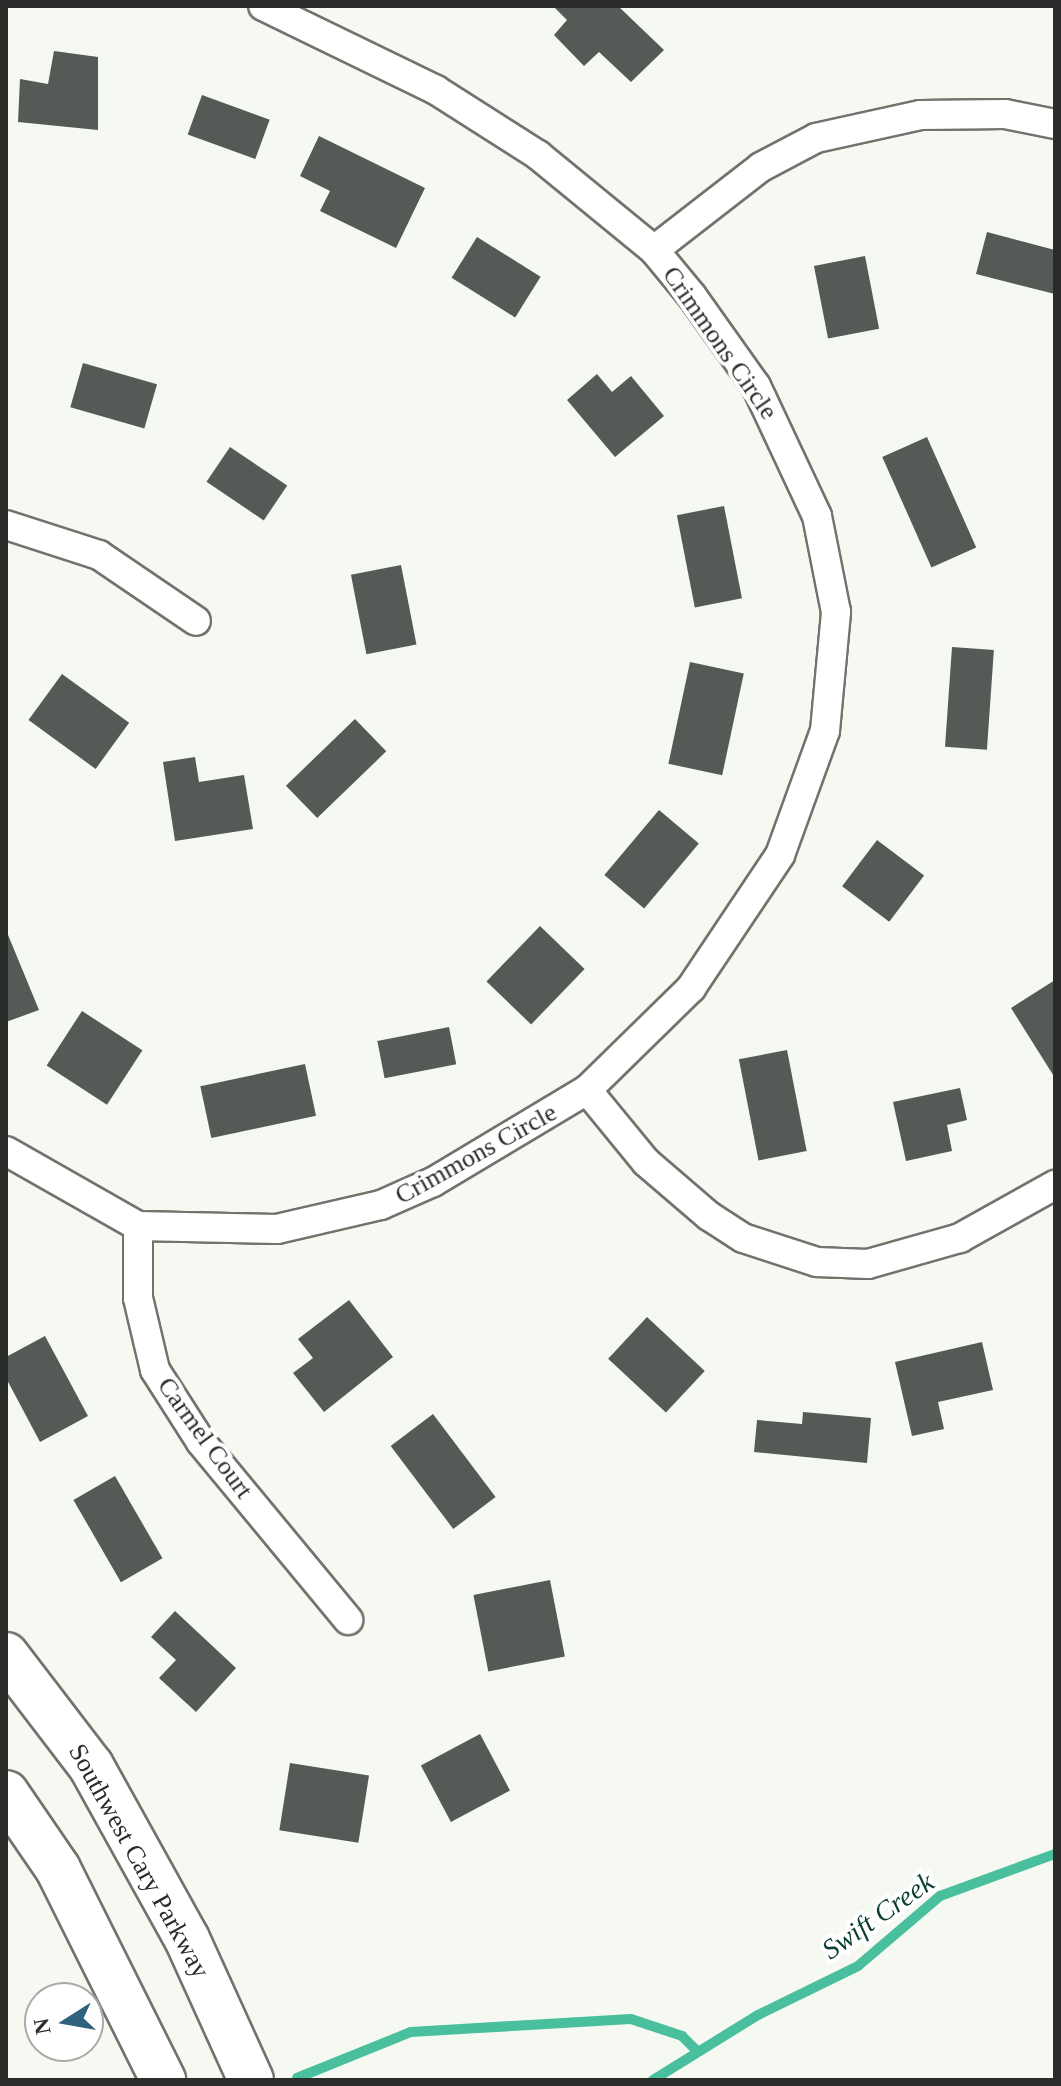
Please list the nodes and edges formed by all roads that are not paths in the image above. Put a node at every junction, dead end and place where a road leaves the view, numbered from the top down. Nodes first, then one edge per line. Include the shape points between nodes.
1 (263, 6) edge
2 (1055, 124) edge
3 (654, 250) junction
4 (6, 525) edge
5 (196, 621) dead end
6 (587, 1090) junction
7 (6, 1151) edge
8 (1055, 1185) edge
9 (138, 1226) junction
10 (348, 1620) dead end
11 (6, 1655) edge
12 (6, 1793) edge
13 (163, 2080) edge
14 (251, 2080) edge

1 - 3 street, Crimmons Circle via 368,53 488,122
2 - 3 street via 1005,114 921,115 816,138 761,167
3 - 6 street, Crimmons Circle via 756,386 804,476 830,569 835,663 825,731 756,900 681,999
4 - 5 street via 99,555
6 - 8 street via 646,1162 709,1216 753,1243 817,1262 868,1264 960,1238
6 - 9 street, Crimmons Circle via 525,1133 381,1205 277,1229
7 - 9 street, Crimmons Circle
9 - 10 street, Carmel Court via 138,1298 155,1370 201,1442
11 - 14 main road, Southwest Cary Parkway via 91,1766 187,1939
12 - 13 main road via 58,1869

